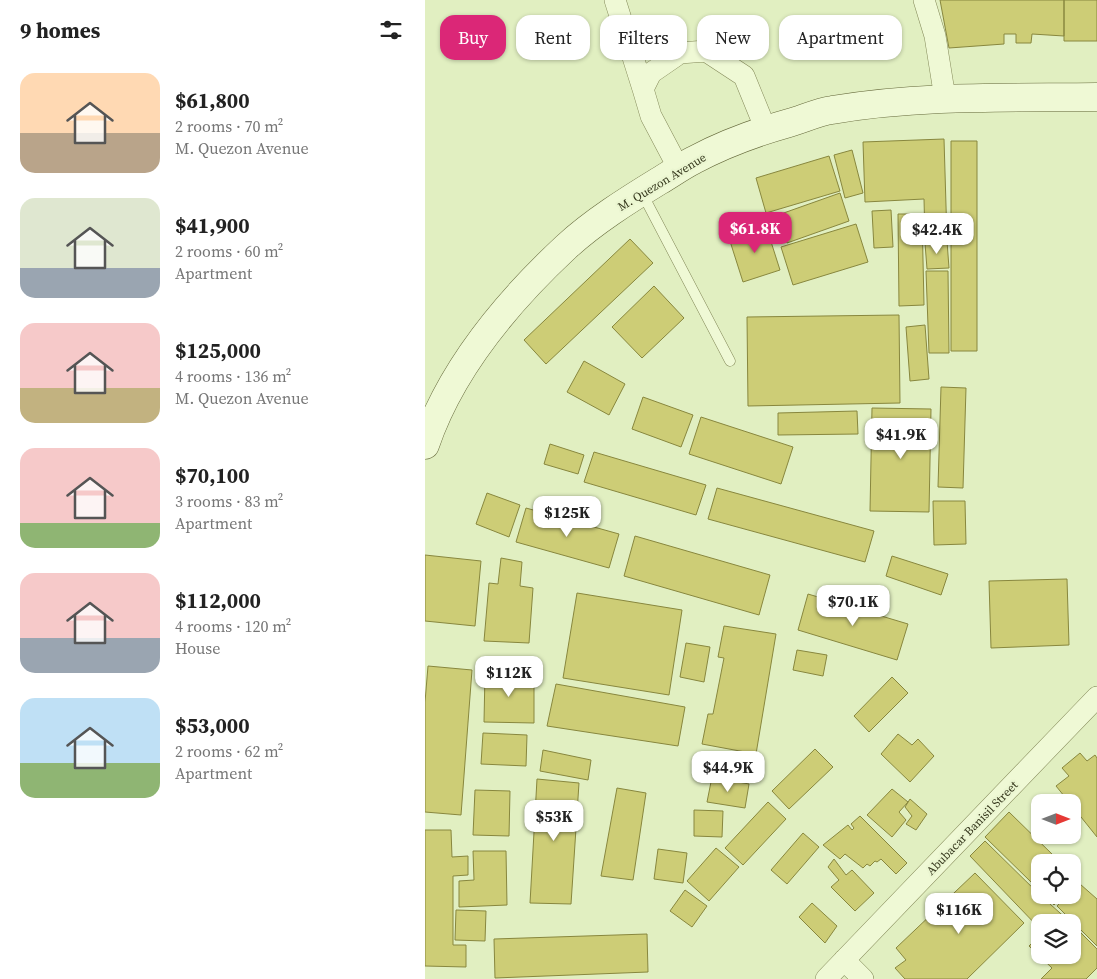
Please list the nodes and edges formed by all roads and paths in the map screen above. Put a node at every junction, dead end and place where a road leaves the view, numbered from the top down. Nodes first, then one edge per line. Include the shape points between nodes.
1 (615, 0) edge
2 (924, 0) edge
3 (643, 89) junction
4 (1097, 97) edge
5 (945, 98) junction
6 (766, 130) junction
7 (679, 169) junction
8 (641, 192) junction
9 (730, 361) dead end
10 (426, 437) edge
11 (1097, 697) edge
12 (844, 960) junction
13 (825, 979) edge
14 (863, 979) edge

1 - 3 street
2 - 5 street via 935,36
3 - 6 street via 651,73 679,53 706,51 744,76
3 - 7 street via 651,116
4 - 5 street, M. Quezon Avenue
5 - 6 street, M. Quezon Avenue via 830,110
6 - 7 street, M. Quezon Avenue via 719,148
7 - 8 street, M. Quezon Avenue
8 - 9 lane
8 - 10 street, M. Quezon Avenue via 567,246 509,306 467,360
11 - 12 street, Abubacar Banisil Street
12 - 13 street, Abubacar Banisil Street
12 - 14 street

